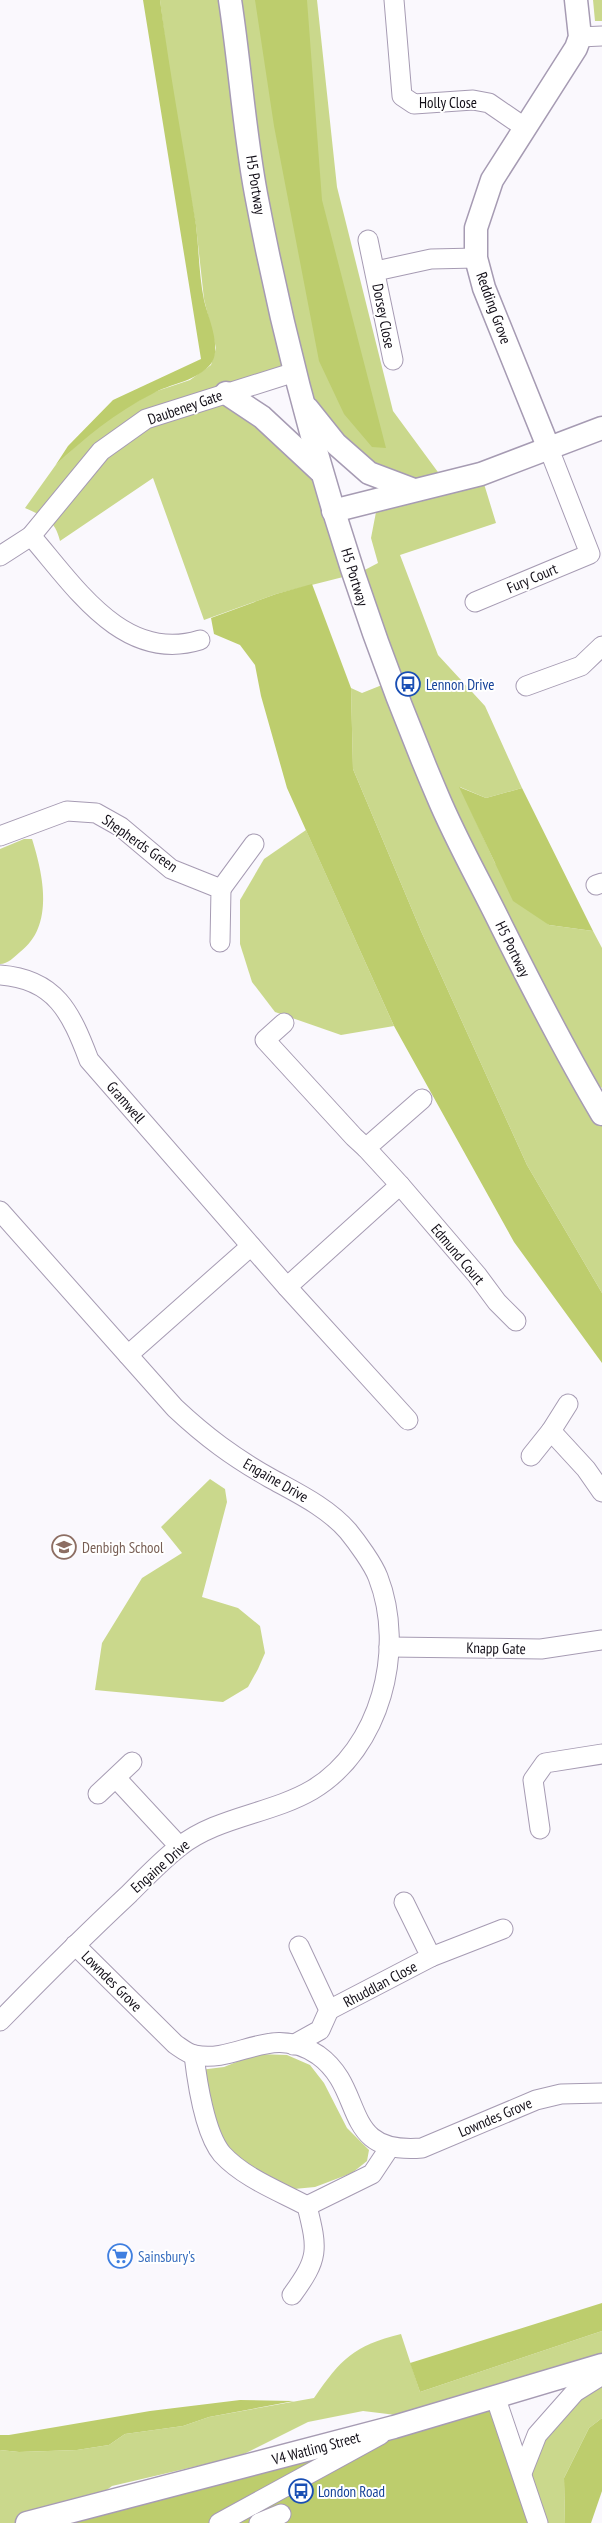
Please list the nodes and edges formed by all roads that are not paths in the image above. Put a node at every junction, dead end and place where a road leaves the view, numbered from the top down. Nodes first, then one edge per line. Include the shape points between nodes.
1 (230, 0) edge
2 (394, 0) edge
3 (576, 0) edge
4 (591, 37) edge
5 (524, 127) junction
6 (368, 240) dead end
7 (476, 258) junction
8 (376, 271) junction
9 (393, 360) dead end
10 (295, 372) junction
11 (226, 393) junction
12 (302, 400) junction
13 (602, 428) edge
14 (549, 450) junction
15 (321, 472) junction
16 (414, 490) junction
17 (333, 511) junction
18 (31, 536) junction
19 (596, 551) edge
20 (0, 556) edge
21 (474, 602) dead end
22 (200, 640) dead end
23 (602, 646) edge
24 (526, 686) dead end
25 (0, 836) edge
26 (254, 844) dead end
27 (221, 889) junction
28 (220, 942) dead end
29 (0, 974) edge
30 (284, 1023) dead end
31 (576, 1070) junction
32 (602, 1088) edge
33 (422, 1099) dead end
34 (602, 1114) edge
35 (366, 1148) junction
36 (400, 1186) junction
37 (0, 1211) edge
38 (251, 1246) junction
39 (287, 1287) junction
40 (516, 1321) dead end
41 (128, 1355) junction
42 (568, 1404) dead end
43 (408, 1420) dead end
44 (551, 1431) junction
45 (531, 1456) dead end
46 (602, 1492) edge
47 (602, 1640) edge
48 (390, 1647) junction
49 (602, 1754) edge
50 (132, 1762) dead end
51 (116, 1778) junction
52 (98, 1794) dead end
53 (540, 1829) dead end
54 (179, 1846) junction
55 (404, 1902) dead end
56 (503, 1929) dead end
57 (75, 1945) junction
58 (299, 1946) dead end
59 (431, 1957) junction
60 (329, 2010) junction
61 (0, 2021) edge
62 (293, 2045) junction
63 (194, 2055) junction
64 (602, 2093) edge
65 (390, 2147) junction
66 (307, 2206) junction
67 (292, 2295) dead end
68 (602, 2364) edge
69 (602, 2375) edge
70 (495, 2396) junction
71 (394, 2427) junction
72 (522, 2473) junction
73 (281, 2514) dead end
74 (28, 2523) edge
75 (219, 2523) edge
76 (259, 2523) edge
77 (538, 2523) edge

1 - 10 street, H5 Portway via 256,193
2 - 5 street, Holly Close via 402,96 414,104 473,100 489,103
3 - 4 street, Redding Grove
4 - 5 street, Redding Grove
5 - 7 street, Redding Grove via 492,180 476,228
6 - 8 street, Dorsey Close
7 - 8 street, Dorsey Close via 431,259
7 - 14 street, Redding Grove via 484,288
8 - 9 street, Dorsey Close
10 - 11 street, Daubeney Gate
10 - 12 street, H5 Portway
11 - 15 street via 262,417
11 - 18 street, Daubeney Gate via 146,419 101,451
12 - 15 street, H5 Portway
12 - 16 street via 336,444 369,473
13 - 14 street
14 - 16 street via 481,474
14 - 19 street, Fury Court
15 - 17 street, H5 Portway
16 - 17 street
17 - 31 street, H5 Portway via 362,602 439,799
18 - 20 street, Daubeney Gate
18 - 22 street via 102,617 121,630 167,646
19 - 21 street, Fury Court
23 - 24 street via 581,666
25 - 27 street, Shepherds Green via 67,812 96,813 121,827 171,869
26 - 27 street
27 - 28 street
29 - 38 street, Gramwell via 34,981 60,1000 75,1022 89,1060
30 - 35 street, Edmund Court via 260,1044
31 - 32 street
31 - 34 street, H5 Portway
33 - 35 street
35 - 36 street, Edmund Court
36 - 39 street
36 - 40 street, Edmund Court
37 - 41 street, Engaine Drive
38 - 39 street, Gramwell
38 - 41 street
39 - 43 street, Gramwell
41 - 48 street, Engaine Drive via 175,1408 213,1443 307,1497 347,1531 378,1576 389,1625
42 - 44 street
44 - 45 street
44 - 46 street
47 - 48 street, Knapp Gate via 542,1649
48 - 54 street, Engaine Drive via 387,1674 374,1715 359,1744 343,1765 312,1790 200,1833
49 - 53 street via 545,1764 532,1780
50 - 51 street
51 - 52 street
51 - 54 street
54 - 57 street, Engaine Drive
55 - 59 street, Rhuddlan Close
56 - 59 street, Rhuddlan Close
57 - 61 street, Engaine Drive
57 - 63 street, Lowndes Grove via 175,2044
58 - 60 street, Rhuddlan Close
59 - 60 street, Rhuddlan Close
60 - 62 street, Rhuddlan Close via 320,2030
62 - 63 street, Lowndes Grove via 268,2042 213,2056
62 - 65 street, Lowndes Grove via 317,2055 334,2070 362,2130
63 - 66 street via 198,2090 211,2133 222,2153 250,2176
64 - 65 street, Lowndes Grove via 561,2094 536,2100 422,2148 402,2150
65 - 66 street via 372,2174
66 - 67 street via 316,2244 310,2270
68 - 70 street, V4 Watling Street
69 - 72 street via 575,2392 537,2435
70 - 71 street, V4 Watling Street
70 - 72 street
71 - 74 street, V4 Watling Street
71 - 75 street
72 - 77 street
73 - 76 street

